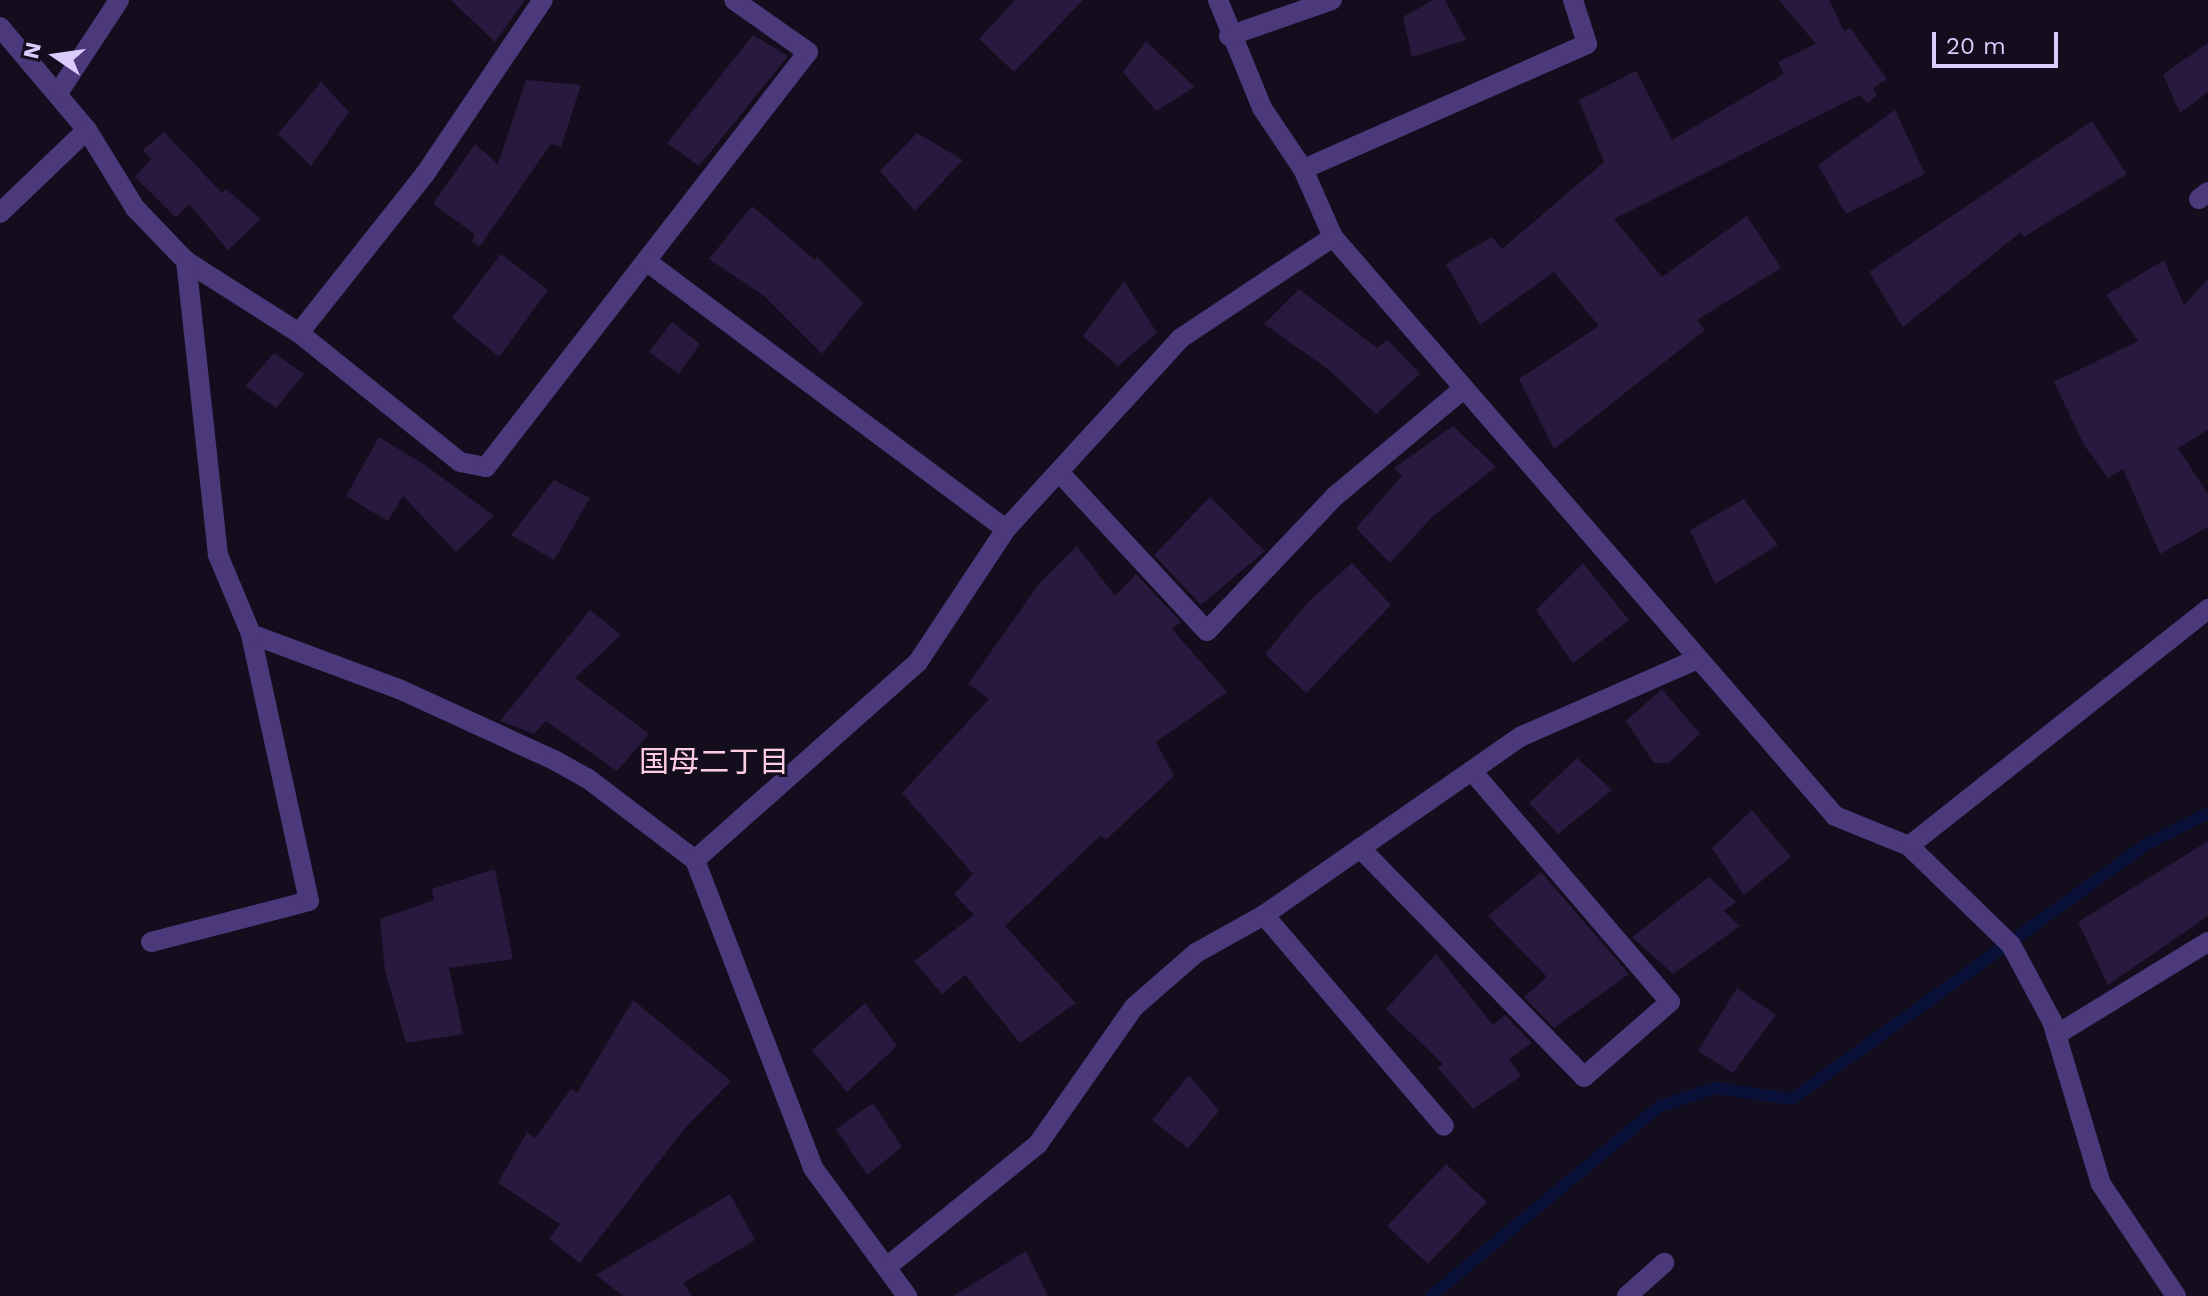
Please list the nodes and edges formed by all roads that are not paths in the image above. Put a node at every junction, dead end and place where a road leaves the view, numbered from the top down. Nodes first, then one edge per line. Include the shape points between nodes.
1 (119, 0) edge
2 (543, 0) edge
3 (734, 0) edge
4 (1218, 0) edge
5 (1332, 0) edge
6 (1573, 0) edge
7 (0, 27) edge
8 (1229, 36) junction
9 (58, 93) junction
10 (87, 130) junction
11 (1303, 169) junction
12 (0, 213) edge
13 (1333, 237) junction
14 (186, 261) junction
15 (646, 261) junction
16 (299, 333) junction
17 (1463, 389) junction
18 (1059, 472) junction
19 (1006, 529) junction
20 (2208, 609) edge
21 (251, 634) junction
22 (1697, 659) junction
23 (1472, 771) junction
24 (1909, 846) junction
25 (1360, 848) junction
26 (695, 860) junction
27 (1264, 915) junction
28 (151, 942) dead end
29 (2208, 942) edge
30 (2056, 1035) junction
31 (1444, 1126) dead end
32 (1664, 1263) dead end
33 (888, 1266) junction
34 (907, 1296) edge
35 (1627, 1296) edge
36 (2176, 1296) edge

1 - 9 street
2 - 16 street via 425,174
3 - 15 street via 808,52
4 - 8 street
5 - 8 street
6 - 11 street via 1587,44
7 - 9 street
8 - 11 street via 1262,108
9 - 10 street
10 - 12 street
10 - 14 street via 135,208
11 - 13 street
13 - 17 street
13 - 18 street via 1181,338
14 - 16 street
14 - 21 street via 218,555
15 - 16 street via 486,467 460,462
15 - 19 street
17 - 18 street via 1334,497 1207,631
17 - 22 street
18 - 19 street
19 - 26 street via 918,662
20 - 24 street
21 - 26 street via 399,689 554,760 587,778
21 - 28 street via 309,901
22 - 23 street via 1522,736
22 - 24 street via 1835,816
23 - 25 street
23 - 25 street via 1670,1002 1584,1077
24 - 30 street via 2011,945
25 - 27 street
26 - 33 street via 813,1168
27 - 31 street
27 - 33 street via 1196,953 1134,1007 1038,1144
29 - 30 street
30 - 36 street via 2101,1184
32 - 35 street
33 - 34 street

